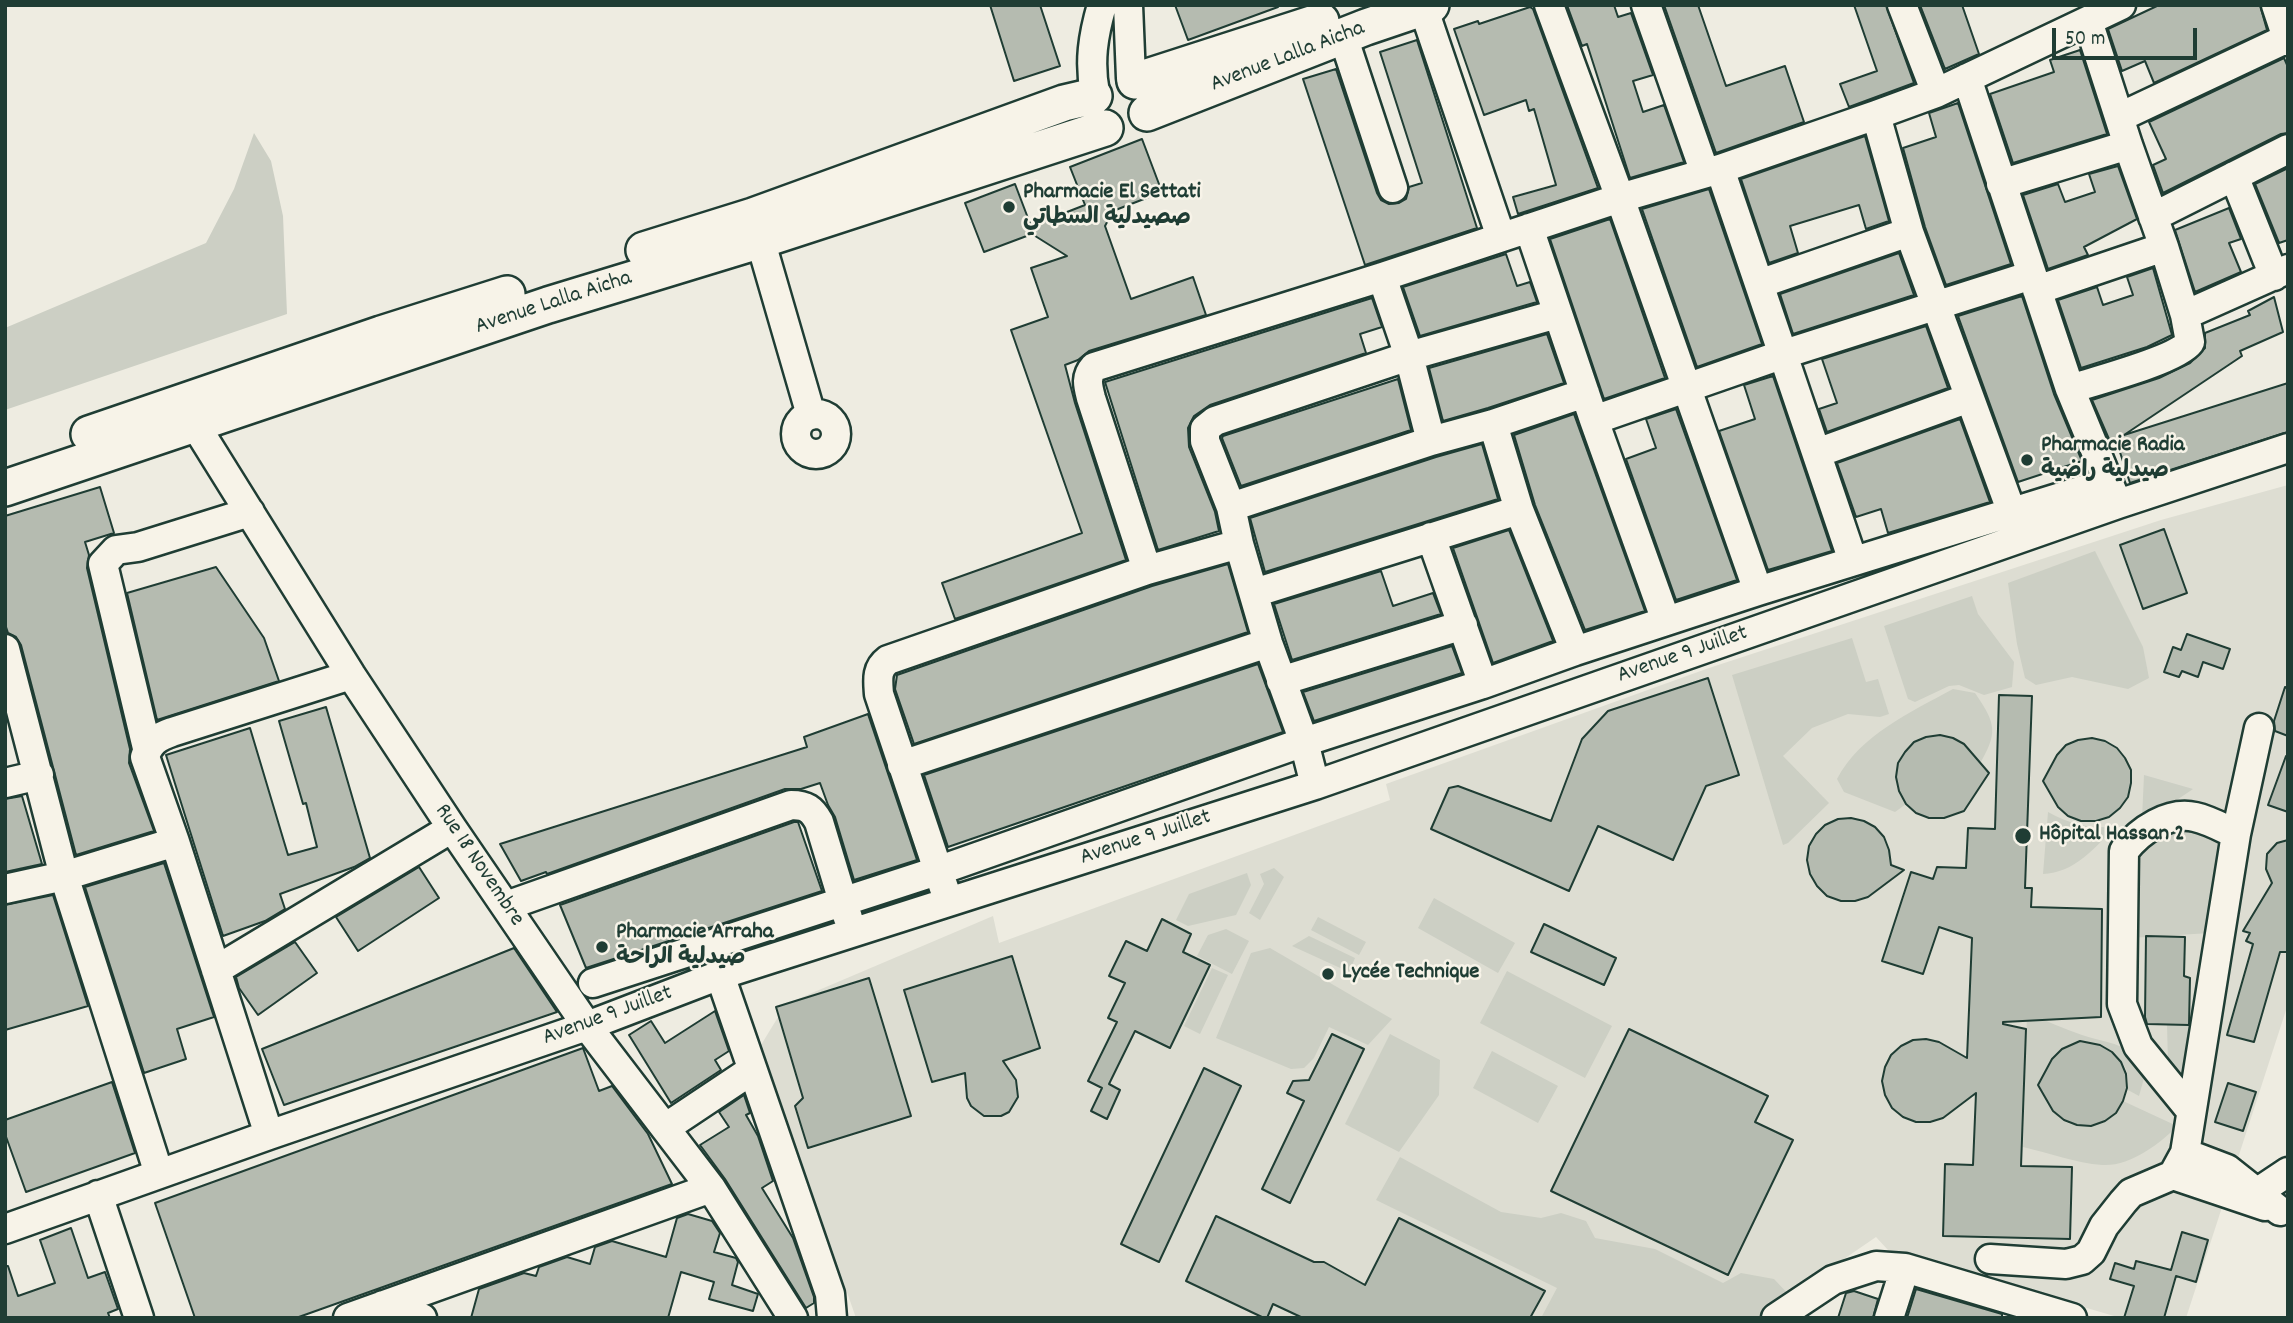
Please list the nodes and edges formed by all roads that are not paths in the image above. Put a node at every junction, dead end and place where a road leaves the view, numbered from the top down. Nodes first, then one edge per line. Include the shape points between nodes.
1 (1102, 5) edge
2 (1128, 5) edge
3 (1368, 5) edge
4 (1549, 5) edge
5 (1646, 5) edge
6 (1902, 5) edge
7 (2121, 5) edge
8 (2276, 5) edge
9 (1427, 6) edge
10 (2088, 21) junction
11 (1343, 36) junction
12 (2287, 39) edge
13 (1967, 78) junction
14 (1133, 79) junction
15 (1937, 93) junction
16 (1098, 106) junction
17 (1147, 113) junction
18 (1876, 115) junction
19 (2120, 117) junction
20 (2128, 145) junction
21 (2288, 149) edge
22 (1713, 171) junction
23 (2234, 176) junction
24 (2001, 184) junction
25 (1393, 188) dead end
26 (1620, 198) junction
27 (2153, 217) junction
28 (757, 228) junction
29 (1529, 228) junction
30 (1909, 232) junction
31 (1502, 237) junction
32 (2164, 247) junction
33 (2281, 273) edge
34 (1382, 277) junction
35 (2034, 282) junction
36 (1759, 284) junction
37 (1937, 305) junction
38 (1557, 314) junction
39 (2185, 315) junction
40 (1782, 355) junction
41 (1409, 356) junction
42 (1686, 387) junction
43 (2070, 389) junction
44 (1585, 393) junction
45 (1969, 398) junction
46 (189, 412) junction
47 (811, 415) dead end
48 (1594, 420) junction
49 (1493, 424) junction
50 (1431, 441) junction
51 (2288, 448) edge
52 (1817, 453) junction
53 (5, 464) edge
54 (5, 488) edge
55 (2113, 493) junction
56 (1231, 507) junction
57 (1519, 510) junction
58 (250, 512) junction
59 (2012, 513) junction
60 (1430, 537) junction
61 (1239, 544) junction
62 (1853, 562) junction
63 (1147, 570) junction
64 (1758, 591) junction
65 (1254, 593) junction
66 (1666, 621) junction
67 (1463, 625) junction
68 (1268, 643) junction
69 (5, 649) edge
70 (1575, 651) junction
71 (351, 675) junction
72 (1281, 681) junction
73 (1483, 684) junction
74 (2259, 728) dead end
75 (1304, 742) junction
76 (147, 748) junction
77 (902, 765) junction
78 (38, 775) junction
79 (5, 783) edge
80 (1315, 785) junction
81 (452, 828) junction
82 (2236, 834) junction
83 (175, 842) junction
84 (940, 870) junction
85 (64, 876) junction
86 (5, 889) edge
87 (843, 900) junction
88 (948, 901) junction
89 (506, 905) junction
90 (852, 932) junction
91 (216, 970) junction
92 (719, 975) junction
93 (593, 984) dead end
94 (587, 1026) junction
95 (752, 1070) junction
96 (2191, 1111) junction
97 (665, 1128) junction
98 (269, 1135) junction
99 (2179, 1164) junction
100 (2288, 1172) edge
101 (159, 1174) junction
102 (711, 1188) junction
103 (2258, 1192) junction
104 (98, 1195) junction
105 (2284, 1213) edge
106 (6, 1224) edge
107 (1990, 1259) dead end
108 (1905, 1268) junction
109 (383, 1305) junction
110 (139, 1318) edge
111 (348, 1318) edge
112 (422, 1318) edge
113 (793, 1318) edge
114 (832, 1318) edge
115 (1776, 1318) edge
116 (1889, 1318) edge
117 (2072, 1318) edge

1 - 16 street via 1091,56
2 - 14 street
3 - 14 main road, Avenue Lalla Aicha
4 - 26 street
5 - 22 street
6 - 15 street
7 - 10 street
8 - 12 street
9 - 11 main road, Avenue Lalla Aicha
9 - 31 street
10 - 13 street
10 - 19 street
11 - 17 main road, Avenue Lalla Aicha
11 - 25 street
12 - 19 street
13 - 15 street
13 - 24 street
14 - 16 main road, Avenue Lalla Aicha via 1119,76 1101,84
14 - 17 main road via 1147,95
15 - 18 street
16 - 17 main road, Avenue Lalla Aicha via 1122,133 1144,121
16 - 28 main road, Avenue Lalla Aicha
18 - 22 street
18 - 30 street
19 - 20 street
20 - 24 street
20 - 27 street
21 - 23 street
22 - 26 street
22 - 36 street
23 - 27 street
23 - 33 street
24 - 35 street
26 - 29 street
26 - 42 street
27 - 32 street
28 - 46 main road, Avenue Lalla Aicha via 548,305
28 - 47 street
29 - 31 street
29 - 38 street
30 - 36 street
30 - 37 street
31 - 34 street
32 - 35 street
32 - 39 street
33 - 39 street
34 - 41 street
34 - 63 street via 1094,368 1088,374 1091,398
35 - 37 street
35 - 43 street
36 - 40 street
37 - 40 street
37 - 45 street
38 - 41 street
38 - 44 street
39 - 43 street via 2190,342 2184,349
40 - 42 street
40 - 52 street
41 - 50 street
41 - 56 street via 1210,424 1205,441
42 - 48 street
42 - 64 street
43 - 55 street
44 - 48 street
44 - 49 street
45 - 52 street
45 - 59 street
46 - 53 main road, Avenue Lalla Aicha
46 - 54 main road, Avenue Lalla Aicha
46 - 58 street, Rue 18 Novembre
48 - 66 street
49 - 50 street
49 - 57 street
50 - 56 street
51 - 55 street, Avenue 9 Juillet
52 - 62 street
55 - 59 street
55 - 80 street, Avenue 9 Juillet
56 - 61 street
57 - 60 street
57 - 70 street
58 - 71 street, Rue 18 Novembre
58 - 76 street via 117,550 103,564
59 - 62 street
60 - 65 street
60 - 67 street
61 - 63 street
61 - 65 street
62 - 64 street
63 - 77 street via 888,660 881,666 879,694
64 - 66 street
65 - 68 street
66 - 70 street
67 - 72 street
67 - 73 street
68 - 72 street
68 - 77 street
69 - 78 street
70 - 73 street
71 - 76 street via 172,732
71 - 81 street, Rue 18 Novembre
72 - 75 street
73 - 75 street
74 - 82 street
75 - 80 street
75 - 84 street
76 - 83 street via 146,765
77 - 84 street
78 - 79 street
78 - 85 street
80 - 88 street, Avenue 9 Juillet
81 - 89 street, Rue 18 Novembre
81 - 91 street
82 - 96 street
82 - 96 street via 2194,817 2174,816 2152,826 2124,851 2122,1004 2138,1046
83 - 85 street
83 - 91 street
84 - 87 street
84 - 88 street
85 - 86 street
85 - 101 street
87 - 89 street via 814,811 791,805
87 - 90 street
87 - 93 street
88 - 90 street, Avenue 9 Juillet
89 - 94 street, Rue 18 Novembre
90 - 92 street, Avenue 9 Juillet
91 - 98 street
92 - 94 street, Avenue 9 Juillet
92 - 95 street
94 - 97 street, Rue 18 Novembre
94 - 98 street, Avenue 9 Juillet
95 - 97 street
95 - 114 street via 830,1294
96 - 99 street
97 - 102 street, Rue 18 Novembre
98 - 101 street, Avenue 9 Juillet
99 - 103 street via 2227,1169
99 - 105 street
99 - 107 street via 2131,1193 2082,1260 2066,1264
100 - 103 street
101 - 104 street, Avenue 9 Juillet
102 - 109 street
102 - 113 street, Rue 18 Novembre
103 - 105 street
104 - 106 street, Avenue 9 Juillet
104 - 110 street
108 - 115 street via 1875,1266 1857,1271 1812,1292
108 - 116 street
108 - 117 street
109 - 111 street
109 - 112 street

